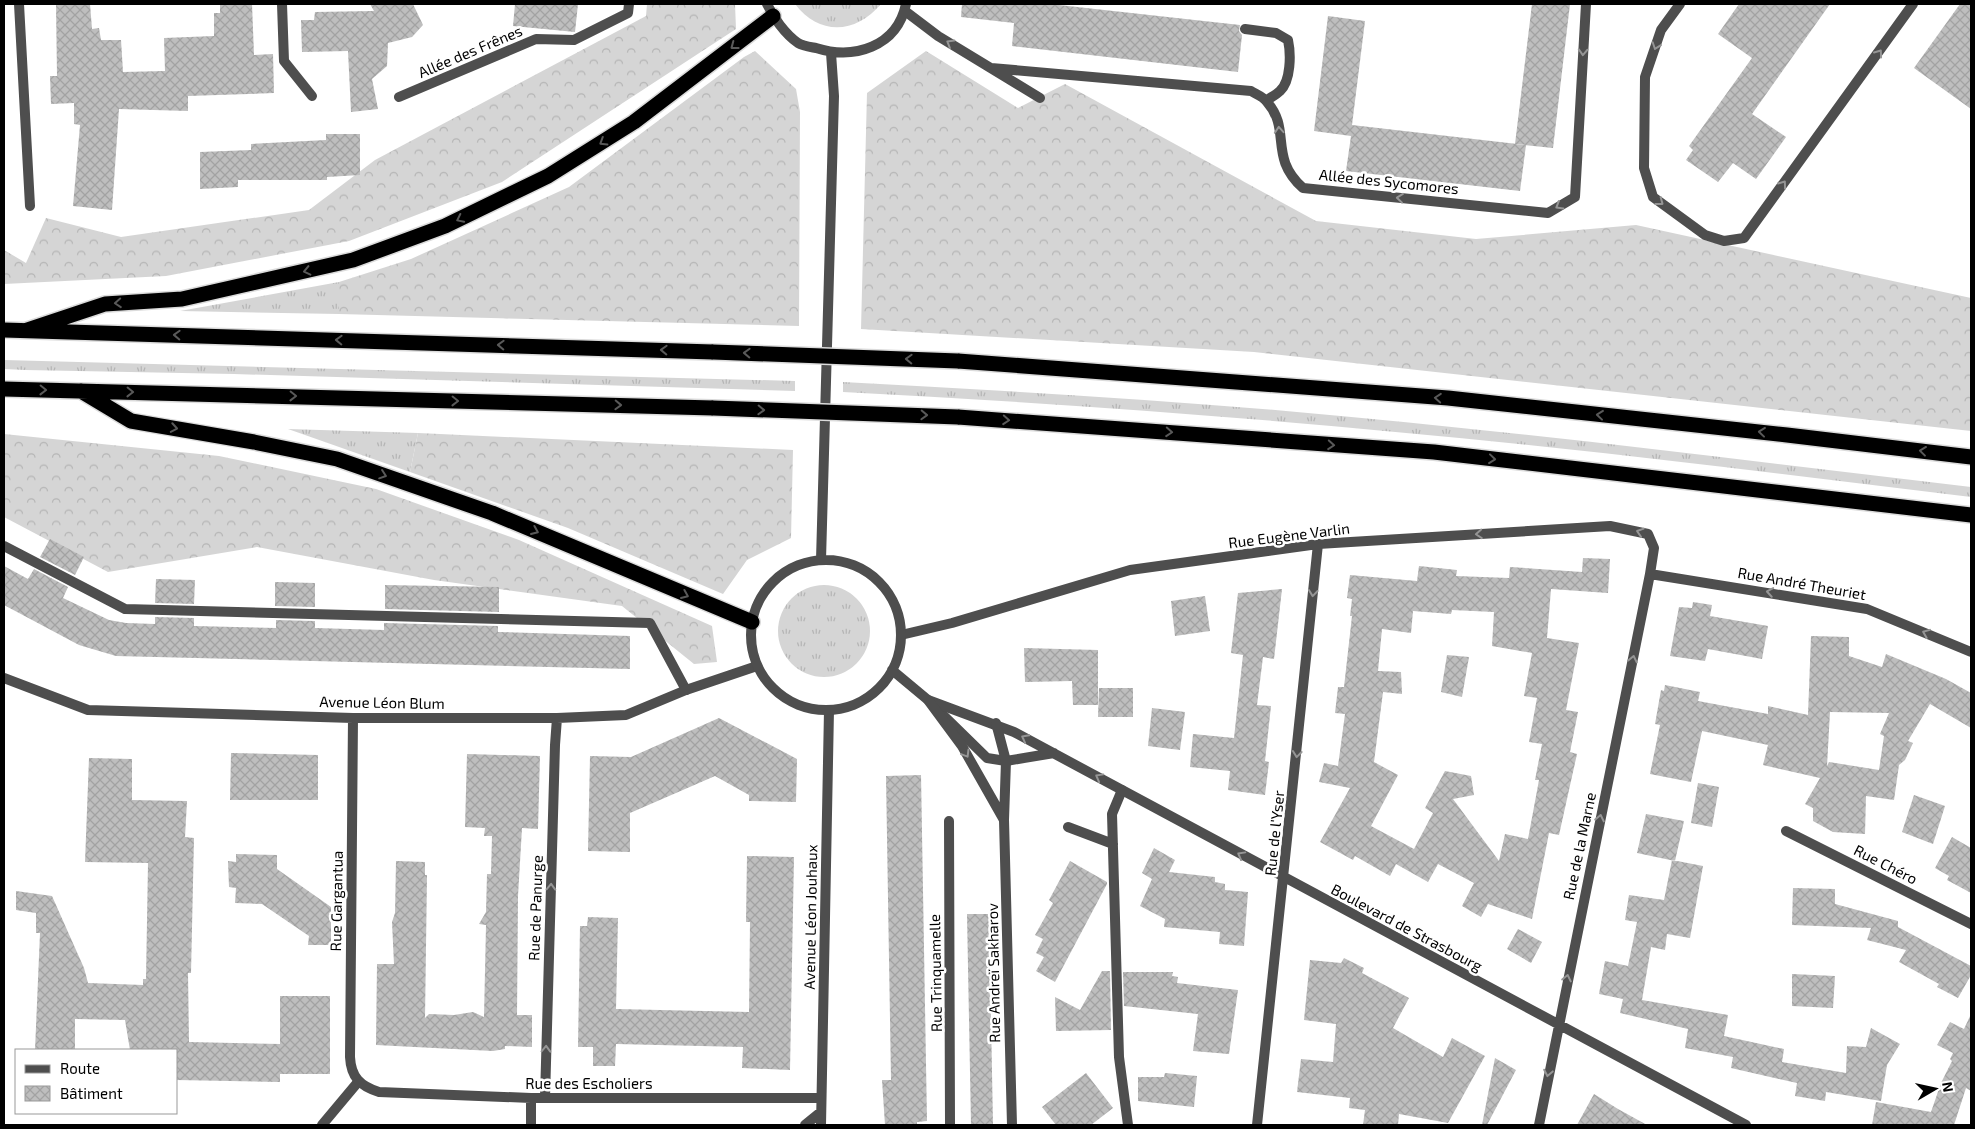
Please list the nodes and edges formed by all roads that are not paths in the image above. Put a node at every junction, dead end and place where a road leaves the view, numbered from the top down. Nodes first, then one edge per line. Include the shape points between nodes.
1 (19, 4) edge
2 (282, 4) edge
3 (629, 4) edge
4 (1586, 4) edge
5 (1680, 4) edge
6 (1913, 4) edge
7 (905, 7) edge
8 (770, 10) edge
9 (1245, 29) dead end
10 (831, 53) junction
11 (991, 68) junction
12 (312, 96) dead end
13 (398, 97) dead end
14 (1040, 98) dead end
15 (1267, 100) junction
16 (30, 206) dead end
17 (4, 330) edge
18 (28, 330) junction
19 (4, 389) edge
20 (82, 391) junction
21 (1971, 457) edge
22 (1971, 515) edge
23 (1318, 544) junction
24 (4, 546) edge
25 (821, 560) junction
26 (1650, 574) junction
27 (752, 622) junction
28 (901, 635) junction
29 (1971, 652) edge
30 (757, 666) junction
31 (892, 670) junction
32 (4, 678) edge
33 (686, 690) junction
34 (928, 700) junction
35 (828, 710) junction
36 (353, 718) junction
37 (557, 718) junction
38 (996, 724) junction
39 (1054, 753) junction
40 (1006, 761) junction
41 (1122, 790) junction
42 (1004, 820) junction
43 (949, 821) dead end
44 (1068, 827) dead end
45 (1786, 831) dead end
46 (1113, 844) junction
47 (1284, 878) junction
48 (1971, 924) edge
49 (1557, 1025) junction
50 (358, 1082) junction
51 (531, 1098) junction
52 (545, 1098) junction
53 (822, 1098) junction
54 (821, 1112) junction
55 (322, 1125) edge
56 (530, 1125) edge
57 (805, 1125) edge
58 (821, 1125) edge
59 (950, 1125) edge
60 (1012, 1125) edge
61 (1128, 1125) edge
62 (1257, 1125) edge
63 (1539, 1125) edge
64 (1746, 1125) edge

1 - 16 street
2 - 12 street via 284,61
3 - 13 street, Allée des Frênes via 628,13 574,40 536,39
4 -> 15 street, Allée des Sycomores via 1575,197 1548,213 1304,188 1290,177 1281,155 1279,121
5 -> 6 street via 1661,30 1645,77 1644,168 1653,197 1705,235 1724,241 1744,238
7 - 10 street via 894,30 880,44 862,50
11 -> 7 street via 938,36
8 - 10 street via 798,43
8 -> 18 highway via 634,122 548,176 446,226 353,260 182,299 105,304
9 - 15 street via 1276,33 1288,40 1286,82
10 - 25 street via 834,96
11 - 14 street
11 - 15 street via 1251,91
17 - 18 highway
21 -> 18 highway, bridge via 1448,398 958,361
19 -> 20 highway
20 -> 22 highway, bridge via 958,417 1434,452
20 -> 27 highway via 131,421 337,459 492,513
26 -> 23 street, Rue Eugène Varlin via 1654,548 1648,534 1610,526
23 - 28 street, Rue Eugène Varlin via 1130,570
23 -> 47 street, Rue de l'Yser
24 - 33 street via 125,609 650,623
25 - 27 street via 797,566 776,579 760,598
25 - 28 street via 845,563 868,573 885,590 897,611
29 -> 26 street, Rue André Theuriet via 1867,609
49 -> 26 street, Rue de la Marne
27 - 30 street via 751,644
28 - 31 street via 899,653
30 - 33 street, Avenue Léon Blum
30 - 35 street via 767,683 782,696 800,706
31 - 34 street, Rue Andreï Sakharov
31 - 35 street via 879,688 862,701
32 - 36 street, Avenue Léon Blum via 88,710
33 - 37 street, Avenue Léon Blum via 626,715
34 - 38 street, Boulevard de Strasbourg
34 - 40 street via 987,758
34 -> 42 street, Rue Andreï Sakharov via 962,746
35 - 53 street, Avenue Léon Jouhaux
36 - 37 street, Avenue Léon Blum
36 - 50 street, Rue Gargantua via 350,1057 352,1074
52 -> 37 street, Rue de Panurge
39 -> 38 street, Boulevard de Strasbourg
38 - 40 street, Rue Andreï Sakharov
39 - 40 street
41 -> 39 street, Boulevard de Strasbourg
40 - 42 street, Rue Andreï Sakharov
41 - 46 street via 1112,814
47 -> 41 street, Boulevard de Strasbourg
42 - 60 street, Rue Andreï Sakharov
43 - 59 street, Rue Trinquamelle
44 - 46 street
45 - 48 street, Rue Chéro
46 - 61 street via 1119,1057
47 - 49 street, Boulevard de Strasbourg
47 - 62 street, Rue de l'Yser
49 -> 63 street, Rue de la Marne
49 - 64 street, Boulevard de Strasbourg
50 - 51 street, Rue des Escholiers via 379,1092
50 - 55 street
51 - 52 street, Rue des Escholiers
51 - 56 street
52 - 53 street, Rue des Escholiers
53 - 54 street, Avenue Léon Jouhaux
54 - 57 street
54 - 58 street, Avenue Léon Jouhaux

